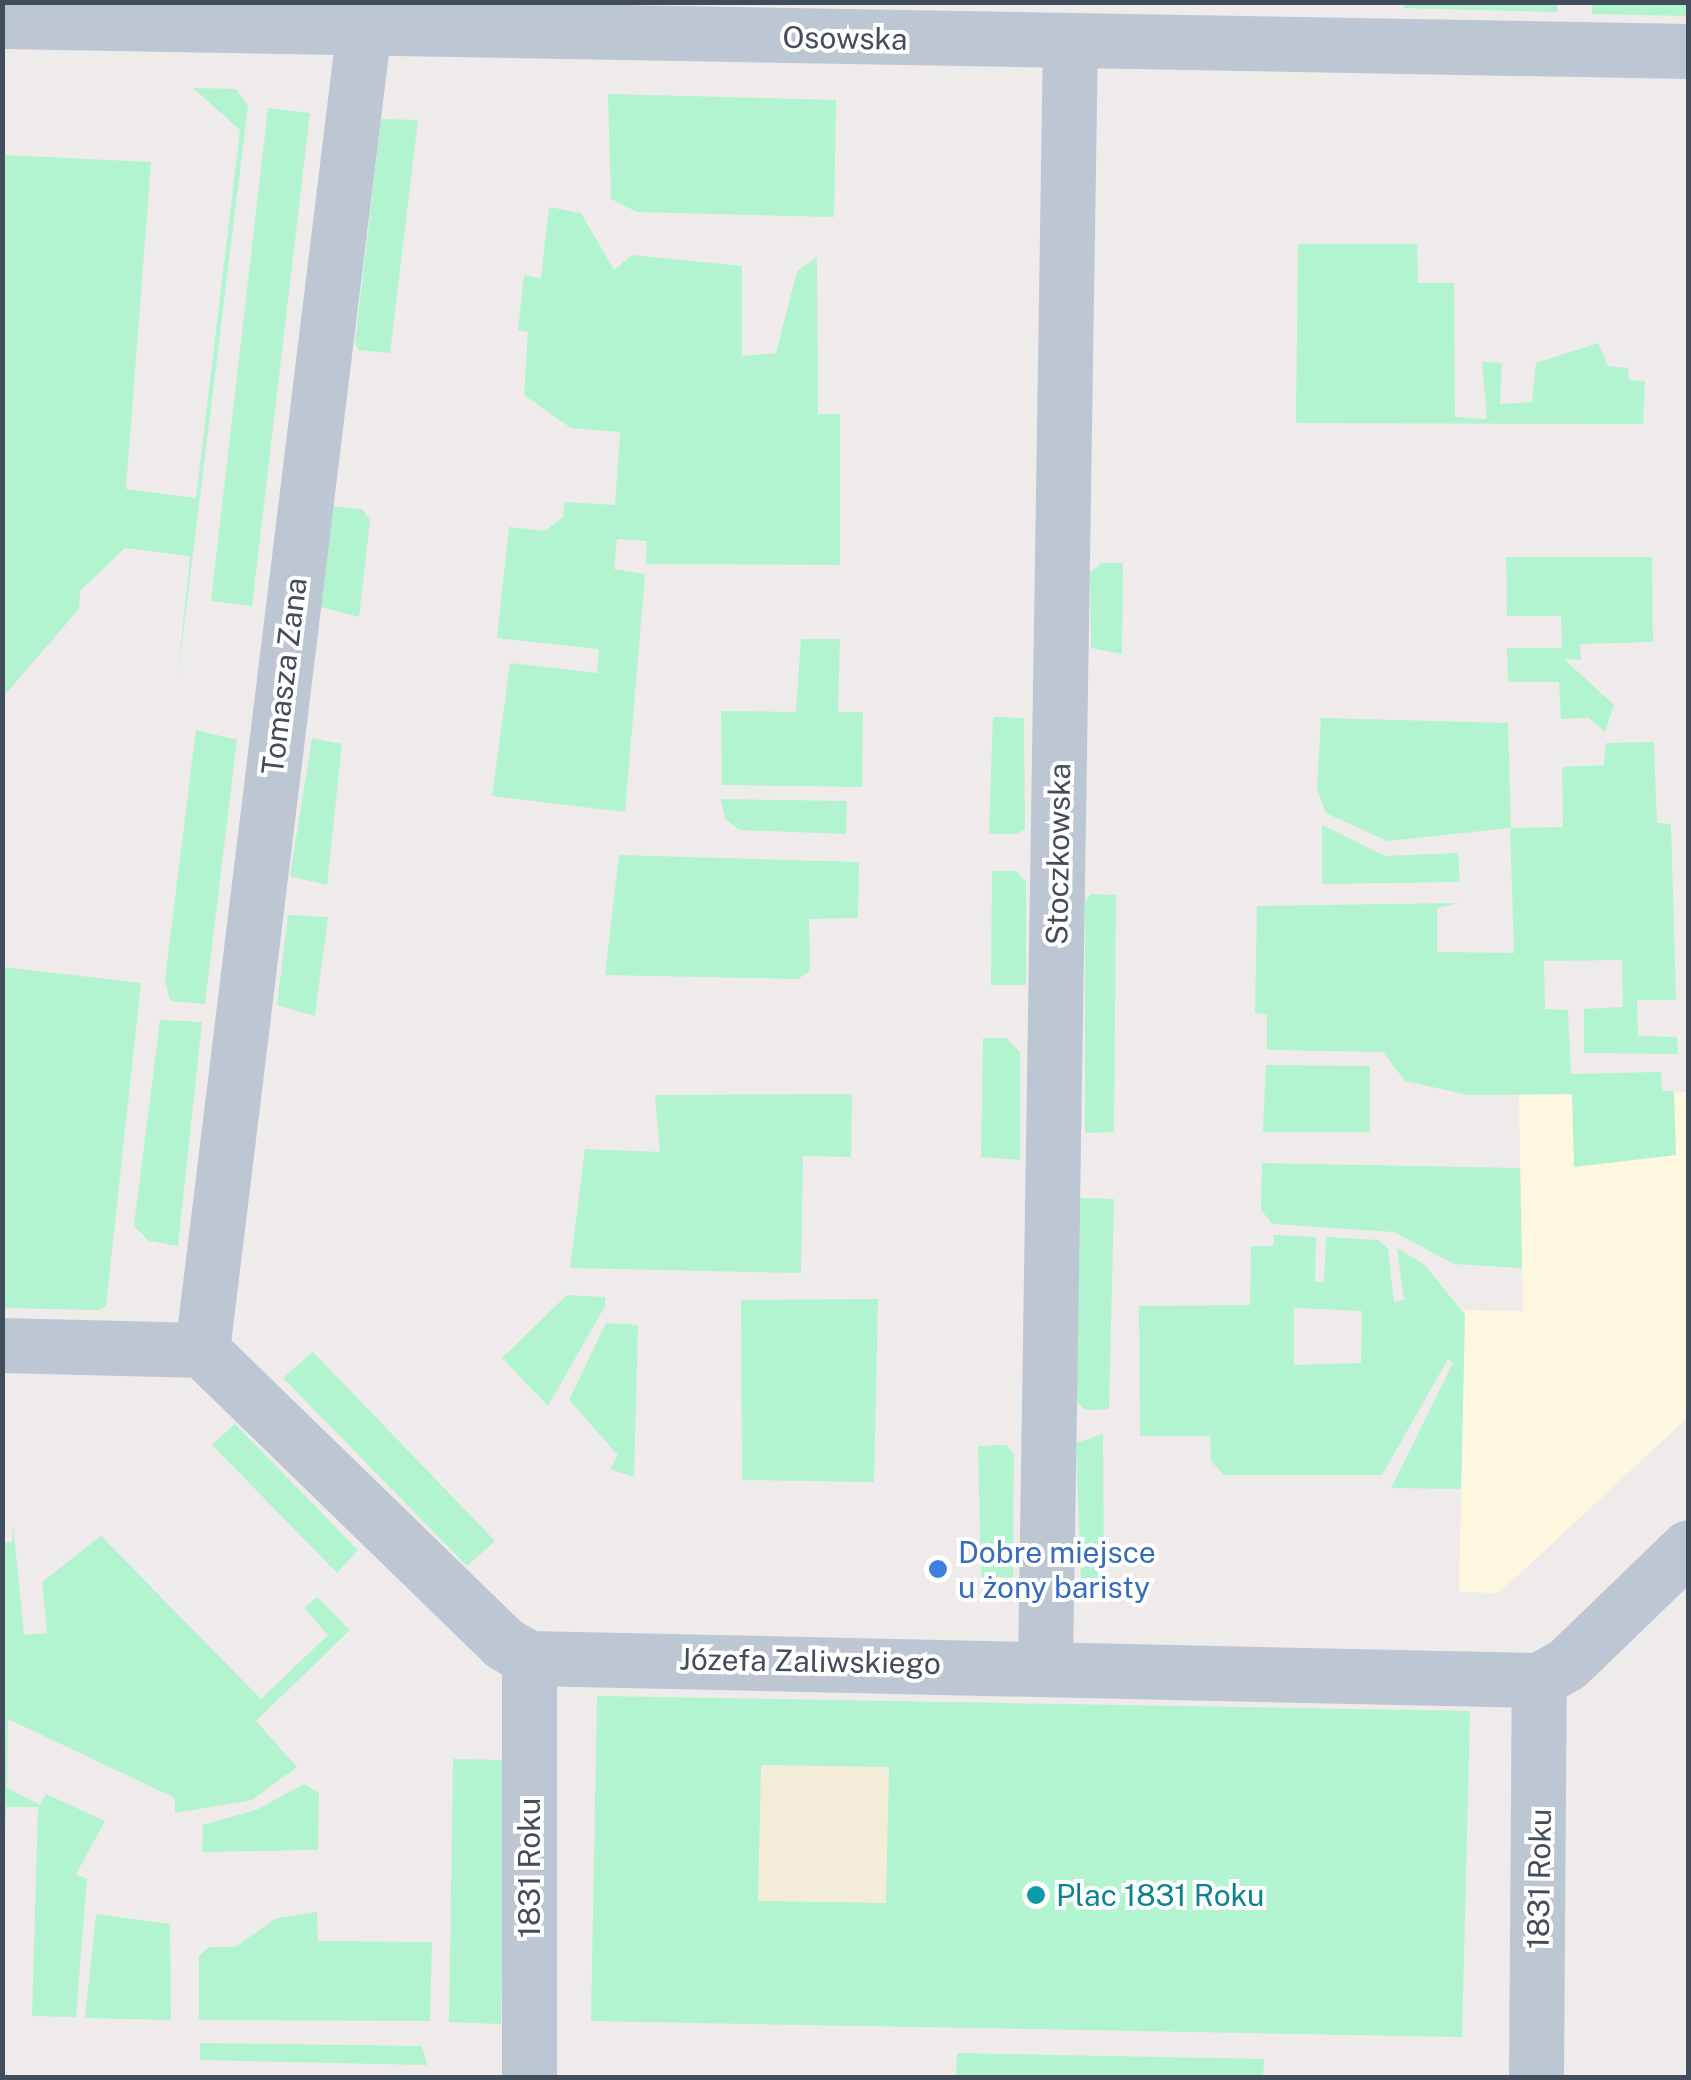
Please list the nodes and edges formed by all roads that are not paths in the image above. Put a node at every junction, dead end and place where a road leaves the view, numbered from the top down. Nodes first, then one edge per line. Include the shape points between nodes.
1 (365, 16) edge
2 (2, 22) edge
3 (1070, 42) junction
4 (1688, 51) edge
5 (2, 1345) edge
6 (202, 1350) junction
7 (1688, 1547) edge
8 (529, 1658) junction
9 (1045, 1665) junction
10 (1539, 1680) junction
11 (529, 2078) edge
12 (1536, 2078) edge

1 - 2 street, Osowska
1 - 3 street, Osowska
1 - 6 street, Tomasza Zana
3 - 4 street, Osowska
3 - 9 street, Stoczkowska
5 - 6 street
6 - 8 street via 503,1643
7 - 10 street via 1567,1664
8 - 9 street, Józefa Zaliwskiego
8 - 11 street, 1831 Roku
9 - 10 street, Józefa Zaliwskiego
10 - 12 street, 1831 Roku

